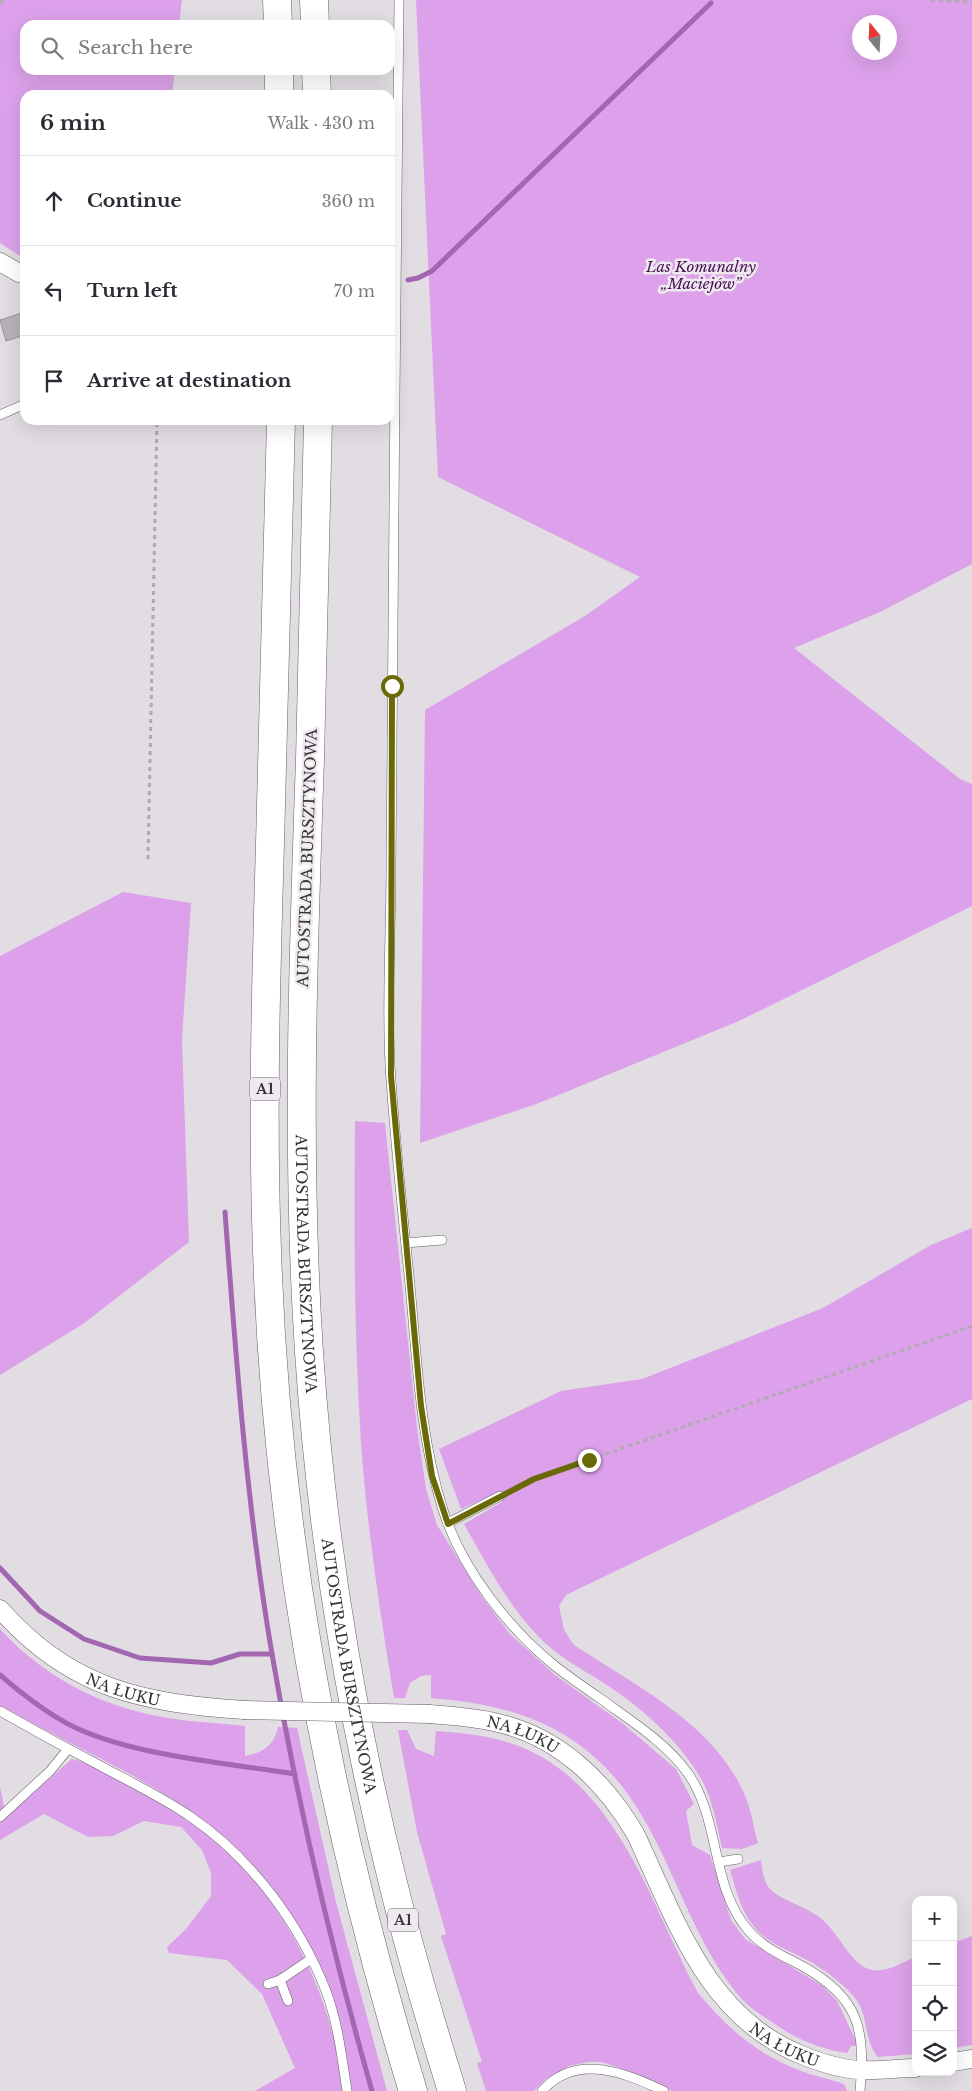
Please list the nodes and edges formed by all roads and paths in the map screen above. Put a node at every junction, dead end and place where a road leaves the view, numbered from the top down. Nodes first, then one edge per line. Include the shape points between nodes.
1 (4, 0) edge
2 (277, 0) edge
3 (314, 0) edge
4 (399, 0) edge
5 (931, 0) edge
6 (0, 2) edge
7 (972, 2) edge
8 (278, 20) edge
9 (315, 20) edge
10 (279, 75) edge
11 (316, 75) edge
12 (279, 90) edge
13 (317, 90) edge
14 (0, 262) edge
15 (19, 273) dead end
16 (20, 406) edge
17 (0, 415) edge
18 (157, 425) edge
19 (281, 425) edge
20 (318, 425) edge
21 (148, 860) dead end
22 (442, 1240) dead end
23 (406, 1243) junction
24 (972, 1326) edge
25 (500, 1496) joint
26 (448, 1524) junction
27 (0, 1608) edge
28 (0, 1711) edge
29 (68, 1749) junction
30 (0, 1817) edge
31 (738, 1859) dead end
32 (719, 1862) junction
33 (311, 1959) junction
34 (280, 1980) junction
35 (268, 1984) dead end
36 (288, 2001) dead end
37 (972, 2059) edge
38 (957, 2061) edge
39 (912, 2068) edge
40 (862, 2070) junction
41 (347, 2091) edge
42 (413, 2091) edge
43 (452, 2091) edge
44 (542, 2091) edge
45 (664, 2091) edge
46 (860, 2091) edge

1 - 6 path
2 - 8 highway
3 - 9 highway
4 - 23 lane via 391,1076
5 - 7 path
10 - 12 highway
11 - 13 highway
14 - 15 street
16 - 17 lane
18 - 21 path
19 - 42 highway, A1 via 266,1025 267,1251 272,1354 299,1598 326,1755 358,1897
20 - 43 highway, AUTOSTRADA BURSZTYNOWA / A1 via 302,1124 309,1353 335,1589 363,1747 393,1884
22 - 23 lane
23 - 26 lane via 421,1406 432,1476
24 - 25 path via 534,1479
25 - 26 lane
26 - 32 lane via 491,1598 520,1633 552,1664 654,1738 684,1767 699,1790
27 - 40 street, NA ŁUKU, bridge via 53,1657 82,1674 141,1698 244,1710 430,1714 500,1723 531,1734 573,1759 607,1791 623,1812 698,1965 724,2000 753,2028 791,2051 837,2067
28 - 29 lane
29 - 30 lane via 50,1771
29 - 33 lane via 160,1797 193,1818 229,1848 260,1880 284,1912
31 - 32 lane
32 - 40 lane via 736,1915 752,1936 774,1952 810,1970 832,1986 850,2006 863,2049
33 - 34 lane
33 - 41 lane via 326,1992 339,2038
34 - 35 lane
34 - 36 lane
37 - 38 street
39 - 40 street, NA ŁUKU
40 - 46 lane
44 - 45 lane via 572,2071 599,2068 632,2076

